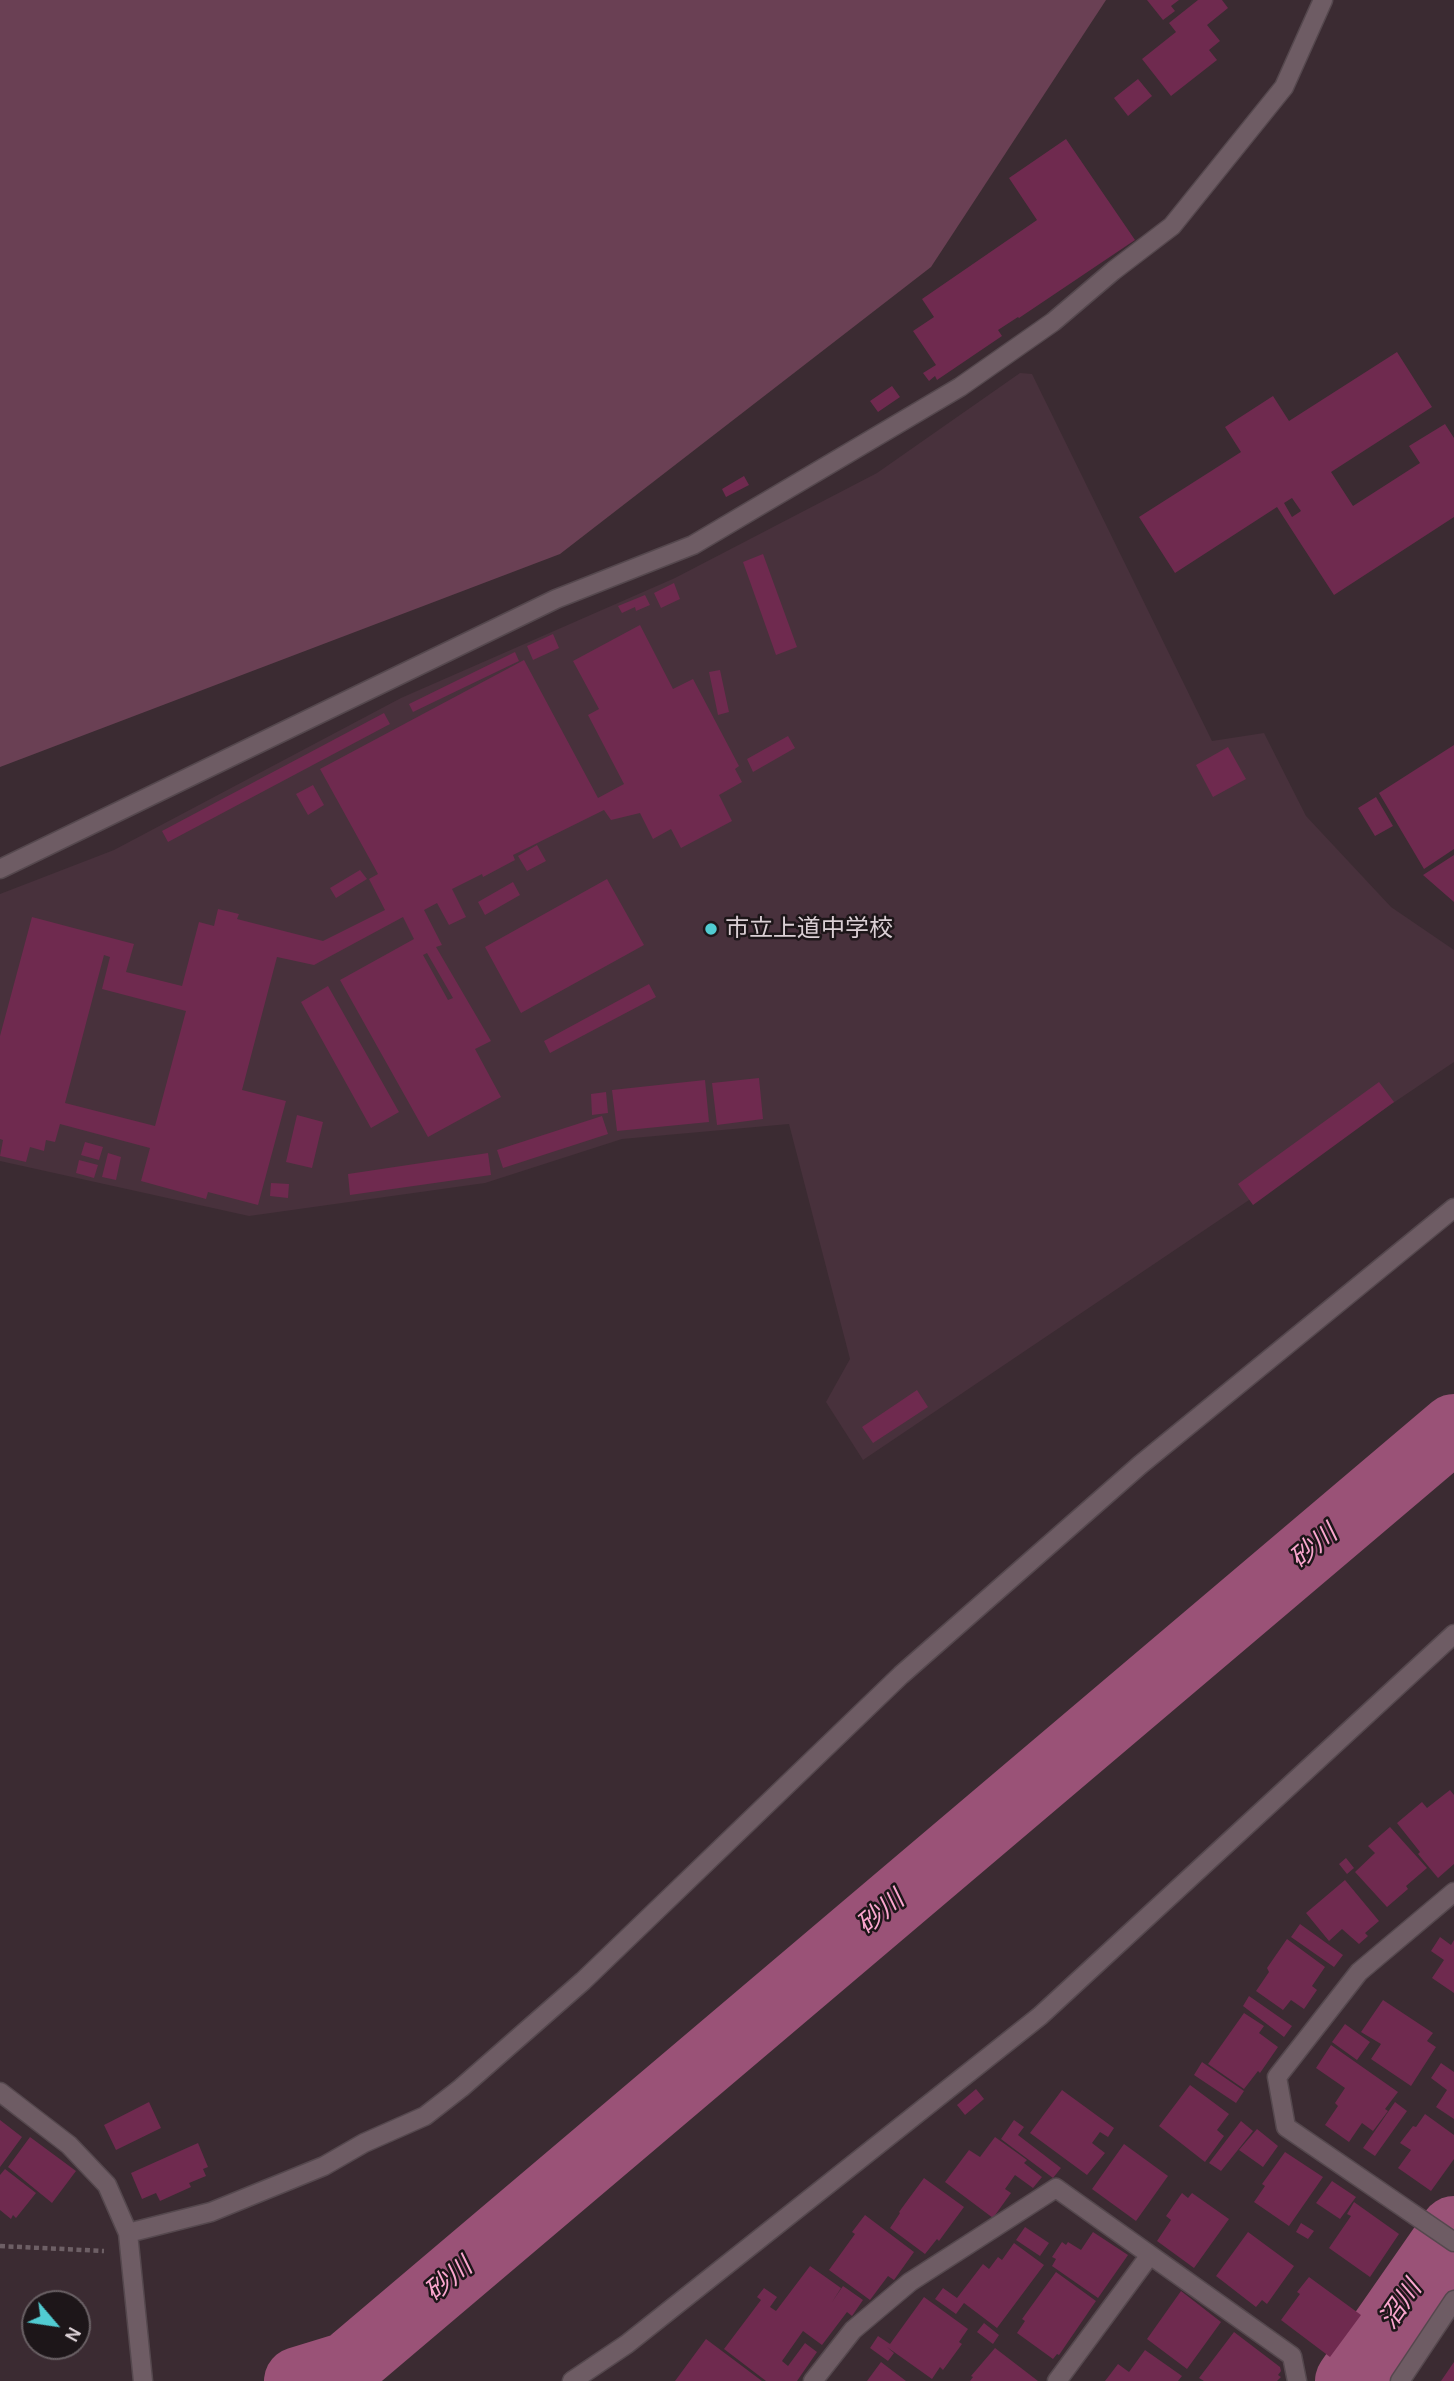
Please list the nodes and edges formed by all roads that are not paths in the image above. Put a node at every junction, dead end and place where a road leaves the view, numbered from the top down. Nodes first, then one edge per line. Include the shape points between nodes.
1 (1323, 0) edge
2 (0, 869) edge
3 (1454, 1208) edge
4 (1454, 1634) edge
5 (1454, 1892) edge
6 (0, 2092) edge
7 (128, 2233) junction
8 (1454, 2242) edge
9 (1150, 2255) junction
10 (1454, 2300) edge
11 (143, 2381) edge
12 (572, 2381) edge
13 (813, 2381) edge
14 (1058, 2381) edge
15 (1297, 2381) edge
16 (1400, 2381) edge

1 - 2 street via 1284,87 1171,226 1053,322 960,387 693,545 556,599
3 - 7 street via 1140,1465 931,1648 583,1982 425,2116 324,2166 211,2212
4 - 12 street via 1040,2016 627,2344
5 - 8 street via 1359,1972 1278,2077 1286,2127
6 - 7 street via 69,2145 107,2185
7 - 11 street
9 - 13 street via 1056,2188 910,2282 853,2330
9 - 14 street
9 - 15 street via 1292,2356
10 - 16 street

